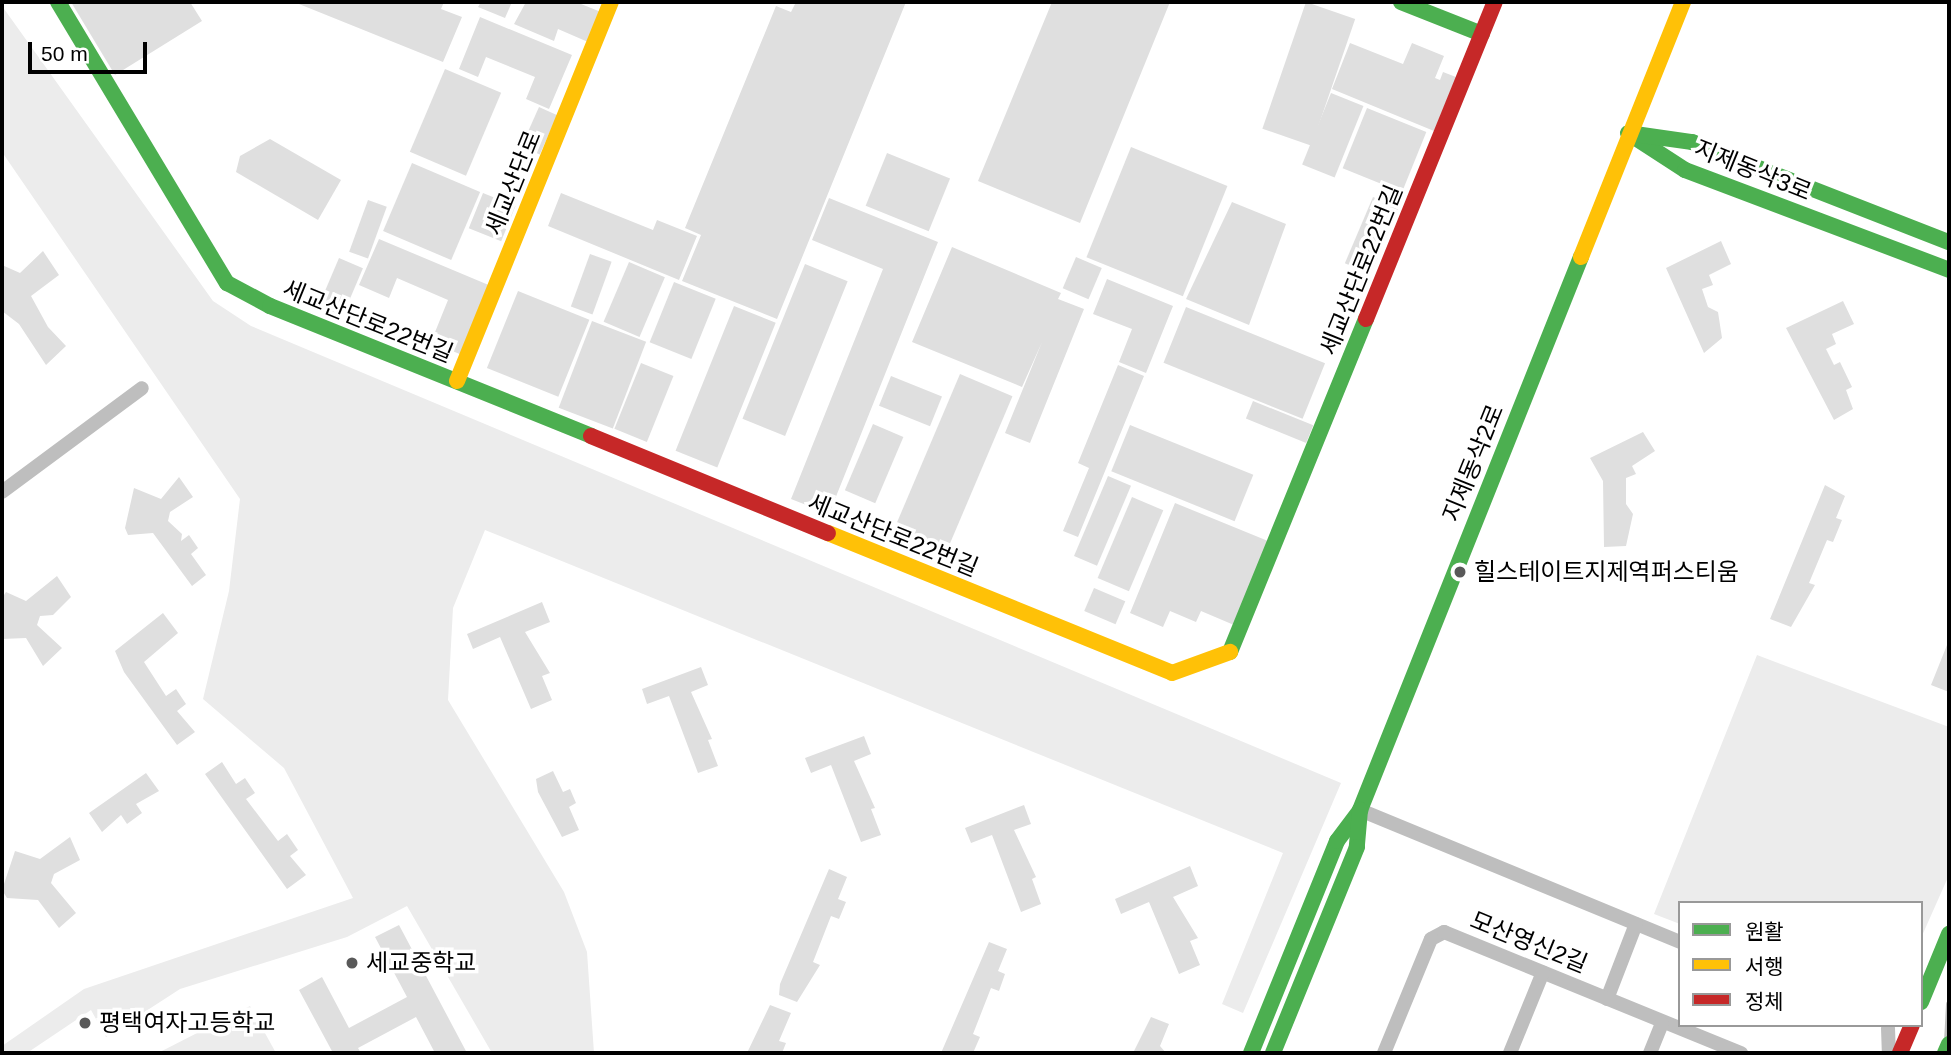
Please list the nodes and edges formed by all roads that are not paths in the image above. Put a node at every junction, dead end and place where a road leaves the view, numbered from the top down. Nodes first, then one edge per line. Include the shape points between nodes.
1 (58, 2) edge
2 (611, 2) edge
3 (1401, 2) edge
4 (1494, 2) edge
5 (1683, 2) edge
6 (1482, 34) junction
7 (1628, 133) junction
8 (1949, 242) edge
9 (1949, 270) edge
10 (457, 382) junction
11 (142, 388) dead end
12 (2, 492) edge
13 (1360, 810) junction
14 (1636, 924) junction
15 (1949, 934) edge
16 (1678, 941) edge
17 (1543, 972) junction
18 (1607, 999) junction
19 (1923, 999) edge
20 (1949, 1003) edge
21 (1662, 1023) junction
22 (1886, 1027) edge
23 (1910, 1029) edge
24 (1947, 1049) edge
25 (1251, 1053) edge
26 (1273, 1053) edge
27 (1384, 1053) edge
28 (1510, 1053) edge
29 (1650, 1053) edge
30 (1741, 1053) edge
31 (1889, 1053) edge
32 (1900, 1053) edge
33 (1910, 1053) edge

1 - 10 street, 세교산단로22번길 via 227,283 270,306
2 - 10 street, 세교산단로
3 - 6 street
4 - 6 street
5 - 7 street, 지제동삭2로
6 - 10 street, 세교산단로22번길 via 1228,657 1172,673
7 - 8 street, 지제동삭3로 via 1692,142
7 - 9 street, 지제동삭3로 via 1685,170
7 - 13 street, 지제동삭2로
11 - 12 street
13 - 14 street
13 - 25 street, 지제동삭2로 via 1337,841
13 - 26 street, 지제동삭2로 via 1357,847
14 - 16 street
14 - 18 street, 모산영신2길
15 - 19 street
17 - 18 street, 모산영신2길
17 - 27 street, 모산영신2길 via 1444,932 1431,939
17 - 28 street
18 - 21 street, 모산영신2길
20 - 24 lane
21 - 29 street
21 - 30 street, 모산영신2길
22 - 31 street
23 - 32 street
23 - 33 lane

